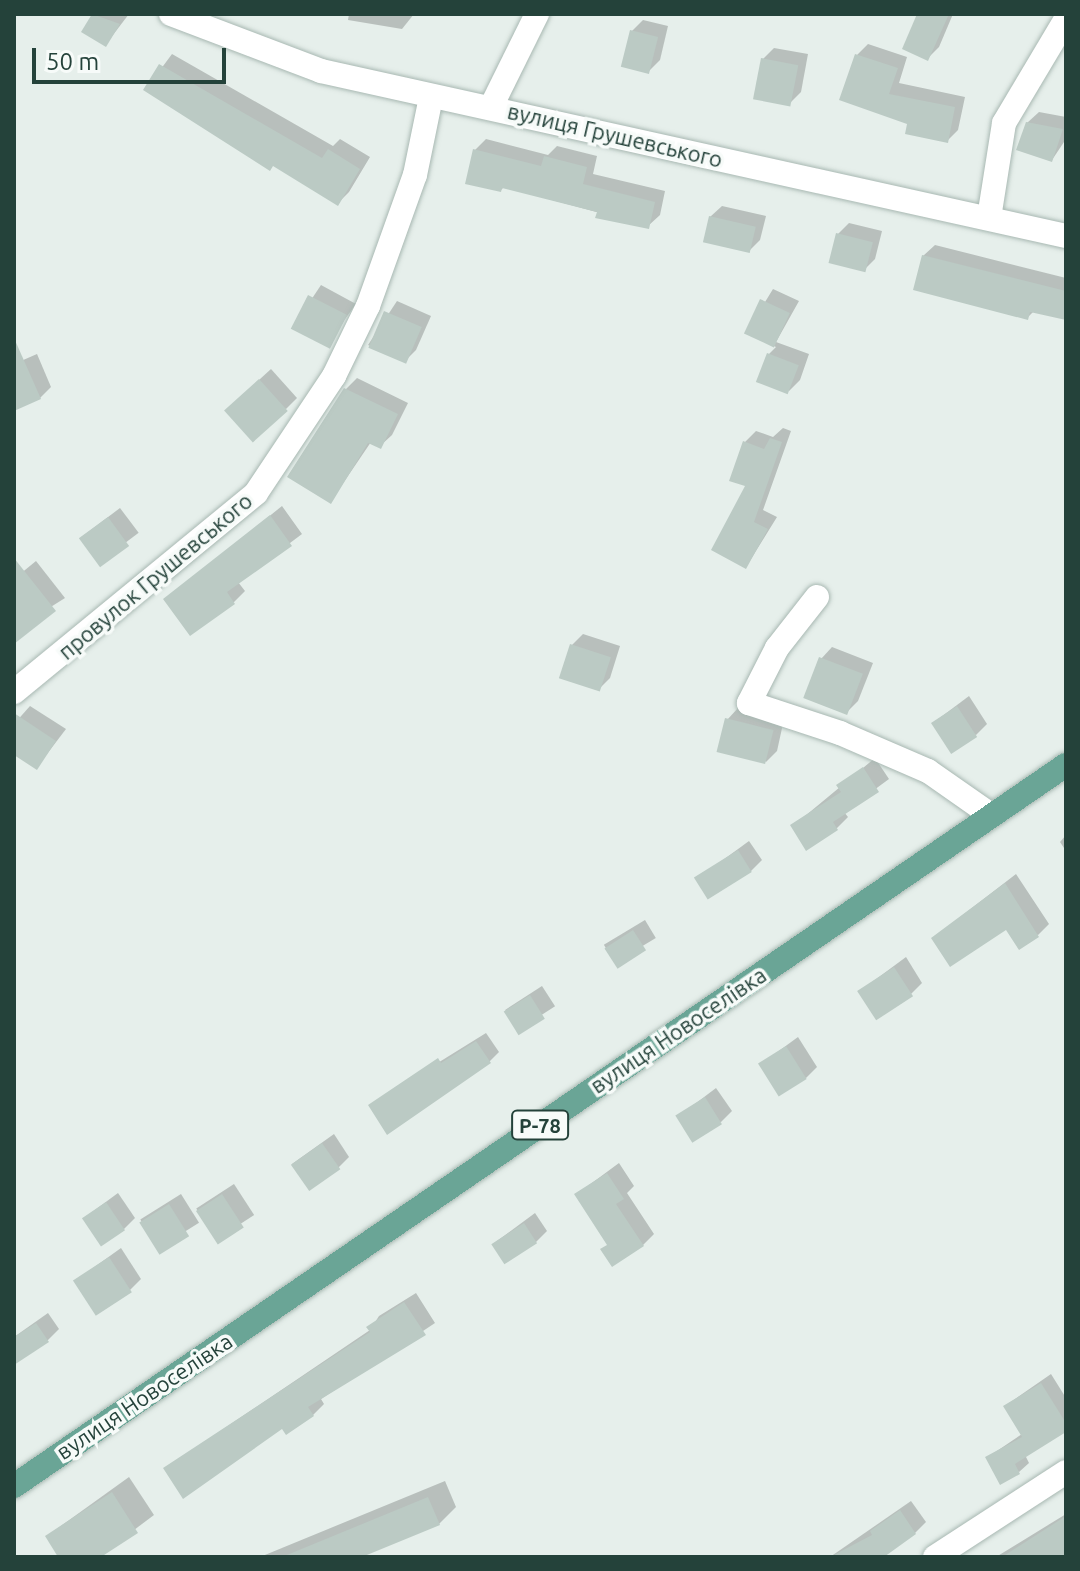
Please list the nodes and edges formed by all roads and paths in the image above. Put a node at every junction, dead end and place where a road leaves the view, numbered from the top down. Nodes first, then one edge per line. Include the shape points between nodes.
1 (171, 14) edge
2 (537, 14) edge
3 (1066, 19) edge
4 (431, 97) junction
5 (491, 107) junction
6 (989, 218) junction
7 (1066, 236) edge
8 (817, 597) dead end
9 (14, 692) edge
10 (1066, 765) edge
11 (991, 815) junction
12 (1066, 1472) edge
13 (14, 1486) edge
14 (935, 1557) edge

1 - 4 street, вулиця Грушевського via 321,71
2 - 5 street
3 - 6 street via 1004,123
4 - 5 street, вулиця Грушевського
4 - 9 street, провулок Грушевського via 415,175 368,306 334,376 256,493
5 - 6 street, вулиця Грушевського
6 - 7 street, вулиця Грушевського
8 - 11 street via 777,648 749,703 840,733 928,771
10 - 11 main road, вулиця Новоселівка / Р-78
11 - 13 main road, вулиця Новоселівка / Р-78
12 - 14 street

